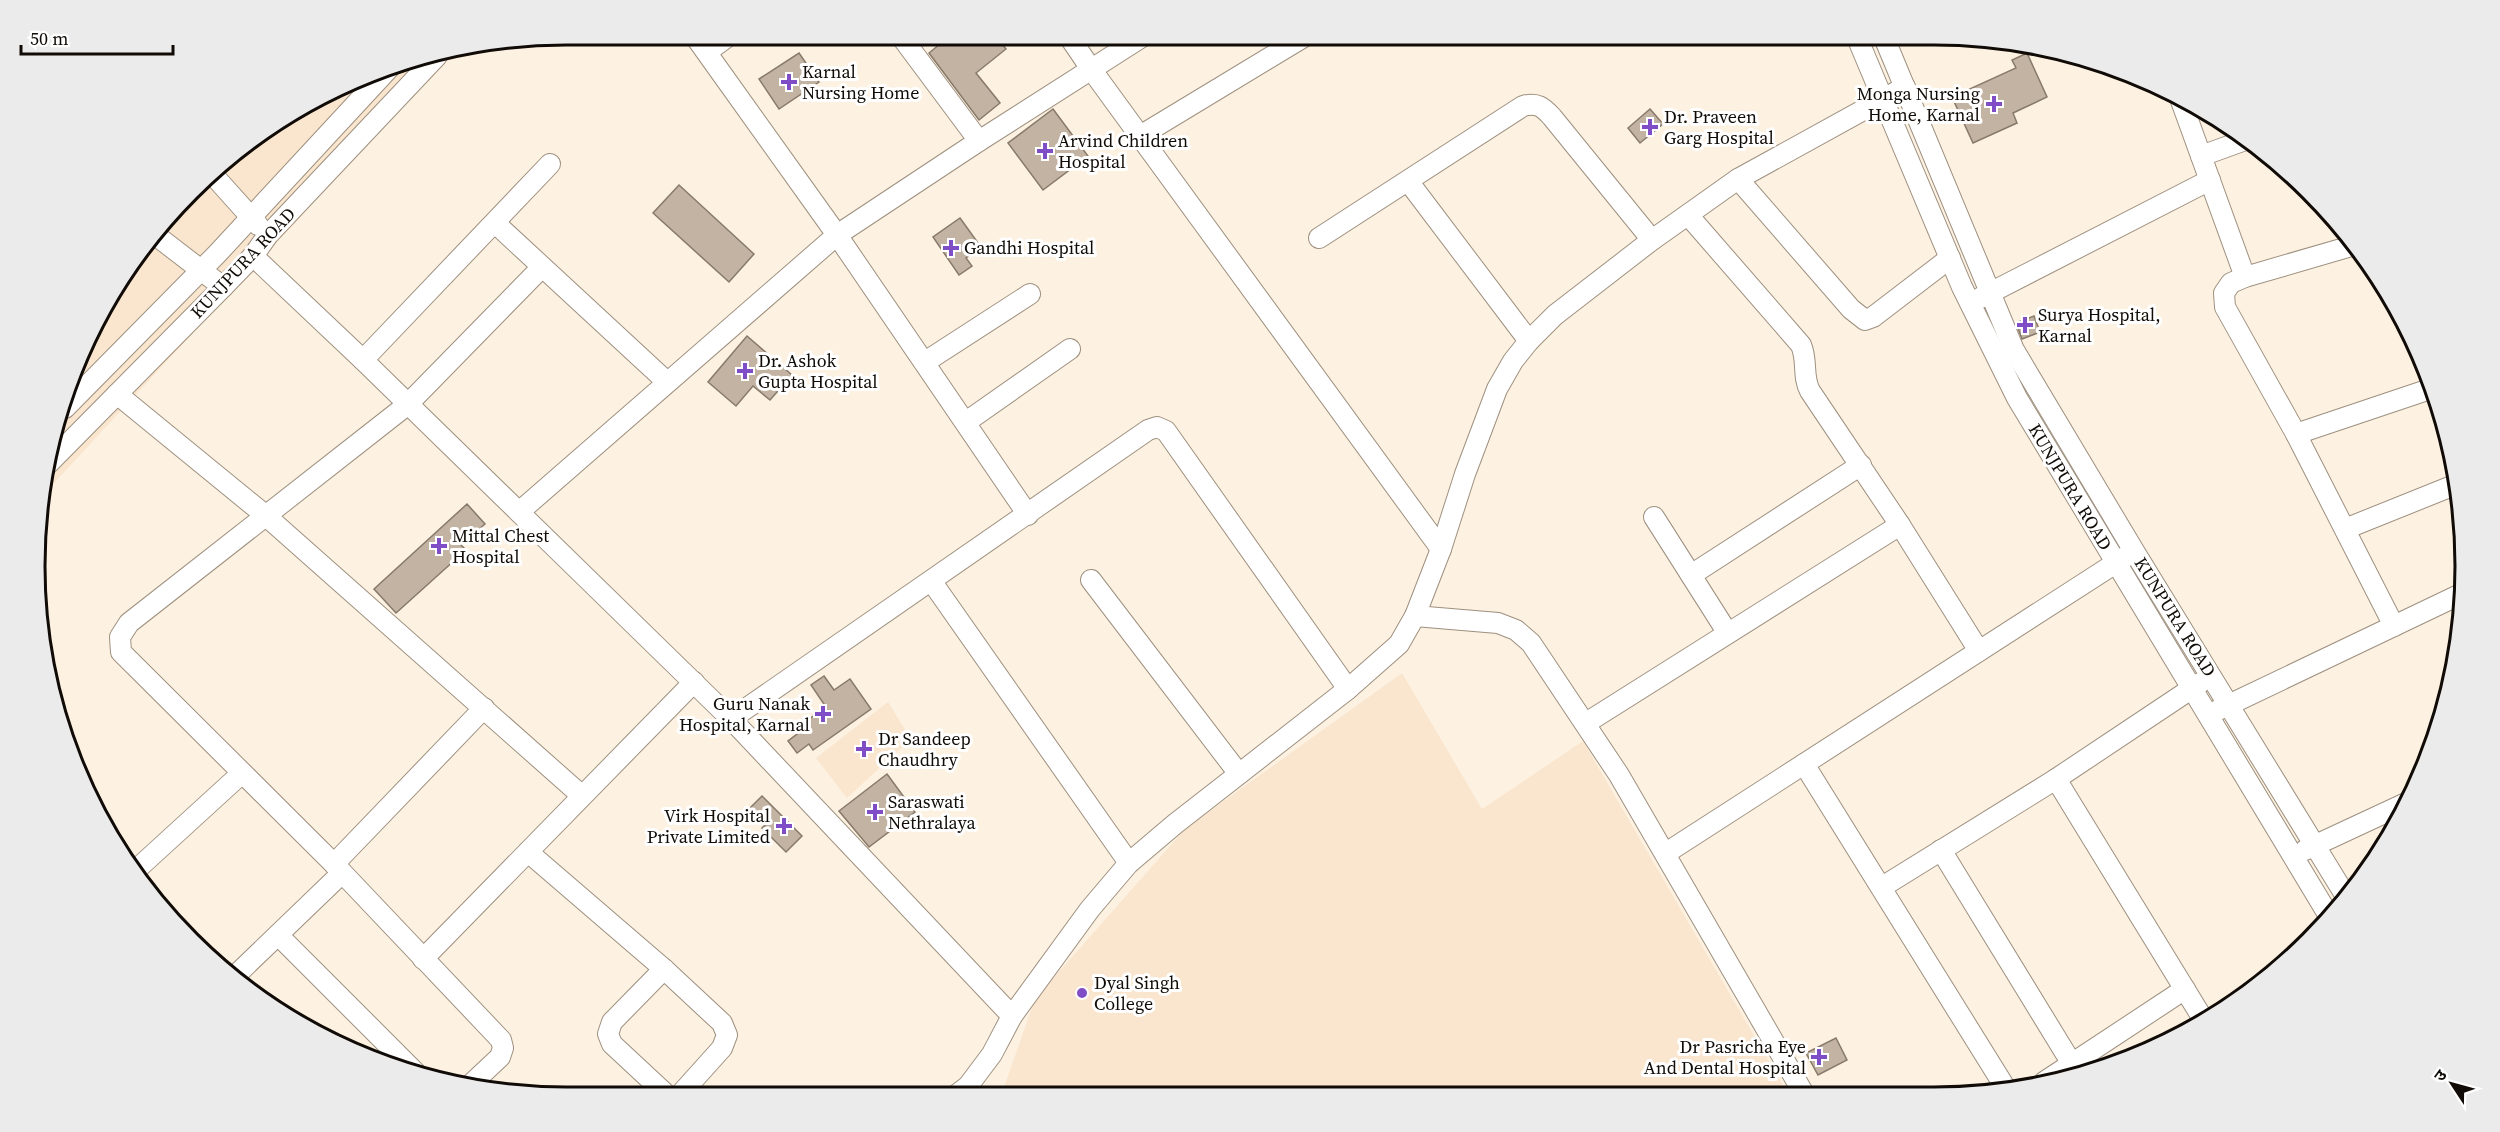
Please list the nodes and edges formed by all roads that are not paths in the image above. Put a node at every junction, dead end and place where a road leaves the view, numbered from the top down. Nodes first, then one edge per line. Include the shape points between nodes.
1 (702, 45) edge
2 (716, 45) edge
3 (908, 45) edge
4 (1075, 45) edge
5 (1128, 45) edge
6 (1289, 45) edge
7 (1861, 45) edge
8 (1888, 45) edge
9 (707, 52) junction
10 (430, 63) edge
11 (1091, 69) junction
12 (377, 81) edge
13 (1905, 87) junction
14 (1883, 99) junction
15 (2184, 110) edge
16 (1140, 136) junction
17 (979, 141) junction
18 (2238, 144) edge
19 (2202, 156) junction
20 (550, 164) dead end
21 (217, 179) edge
22 (1738, 179) junction
23 (2210, 180) junction
24 (1408, 181) junction
25 (1688, 215) junction
26 (250, 217) junction
27 (495, 223) junction
28 (268, 235) junction
29 (837, 235) junction
30 (1319, 238) dead end
31 (161, 239) edge
32 (1652, 240) junction
33 (2346, 248) edge
34 (253, 256) junction
35 (1950, 258) junction
36 (542, 267) junction
37 (201, 269) junction
38 (2245, 277) junction
39 (223, 287) junction
40 (1990, 293) junction
41 (1030, 294) dead end
42 (1970, 303) junction
43 (1529, 341) junction
44 (1070, 349) dead end
45 (363, 360) junction
46 (926, 362) junction
47 (667, 382) junction
48 (2424, 391) edge
49 (117, 394) junction
50 (73, 400) edge
51 (407, 405) junction
52 (966, 422) junction
53 (2296, 434) junction
54 (57, 455) edge
55 (1860, 465) junction
56 (2449, 487) edge
57 (519, 512) junction
58 (265, 515) junction
59 (1028, 515) junction
60 (1654, 517) dead end
61 (1900, 525) junction
62 (2344, 529) junction
63 (1441, 549) junction
64 (2134, 552) junction
65 (2115, 563) junction
66 (1691, 575) junction
67 (1091, 580) dead end
68 (932, 582) junction
69 (2454, 597) edge
70 (1415, 616) junction
71 (2394, 626) junction
72 (1727, 632) junction
73 (1979, 651) junction
74 (2211, 676) junction
75 (694, 682) junction
76 (1348, 689) junction
77 (2192, 690) junction
78 (2229, 705) junction
79 (484, 708) junction
80 (2207, 715) junction
81 (731, 719) junction
82 (1586, 723) junction
83 (1804, 764) junction
84 (241, 774) junction
85 (1239, 774) junction
86 (2056, 779) junction
87 (581, 795) junction
88 (2395, 807) edge
89 (2315, 846) junction
90 (1941, 850) junction
91 (528, 852) junction
92 (1666, 853) junction
93 (2293, 857) junction
94 (1129, 863) junction
95 (140, 865) edge
96 (338, 868) junction
97 (1882, 887) junction
98 (2342, 890) edge
99 (2326, 910) edge
100 (278, 935) junction
101 (423, 958) junction
102 (664, 969) junction
103 (240, 972) edge
104 (2185, 989) junction
105 (2200, 1013) edge
106 (1012, 1016) junction
107 (403, 1060) edge
108 (2072, 1064) junction
109 (2061, 1071) edge
110 (476, 1079) edge
111 (2002, 1083) edge
112 (658, 1087) edge
113 (687, 1087) edge
114 (971, 1087) edge
115 (1800, 1087) edge

1 - 9 street
2 - 9 street
3 - 17 street
4 - 11 street
5 - 11 street
6 - 16 street
7 - 14 street, KUNJPURA ROAD
8 - 13 street, KUNPURA ROAD
9 - 29 street
10 - 28 street, KUNJPURA ROAD
11 - 16 street
11 - 17 street
12 - 26 street, KUNJPURA ROAD
13 - 14 street
13 - 40 street, KUNPURA ROAD
14 - 22 street
14 - 35 street, KUNJPURA ROAD
15 - 19 street
16 - 63 street
17 - 29 street
18 - 19 street
19 - 23 street
20 - 27 street
21 - 26 street
22 - 25 street
22 - 35 street via 1851,309 1865,320
23 - 38 street
23 - 40 street
24 - 30 street
24 - 32 street via 1533,103 1552,117
24 - 43 street
25 - 32 street
25 - 55 street via 1801,345 1805,382
26 - 28 street
26 - 37 street, KUNJPURA ROAD
27 - 36 street
27 - 45 street
28 - 34 street, KUNJPURA ROAD
29 - 46 street
29 - 47 street
31 - 37 street
32 - 43 street via 1555,315
33 - 38 street
34 - 39 street, KUNJPURA ROAD
34 - 45 street
35 - 42 street, KUNJPURA ROAD
36 - 47 street
36 - 51 street
37 - 39 street
37 - 50 street, KUNJPURA ROAD
38 - 53 street via 2231,283 2224,293 2225,307
39 - 49 street, KUNJPURA ROAD
40 - 42 street
40 - 64 street, KUNPURA ROAD via 2014,350
41 - 46 street
42 - 65 street, KUNJPURA ROAD via 2017,398
43 - 63 street via 1497,389
44 - 52 street
45 - 51 street
46 - 52 street
47 - 57 street
48 - 53 street
49 - 54 street, KUNJPURA ROAD
49 - 58 street
51 - 57 street
51 - 58 street
52 - 59 street
53 - 62 street
55 - 61 street
55 - 66 street
56 - 62 street
57 - 75 street
58 - 79 street
58 - 84 street via 129,623 120,637 121,652
59 - 68 street
59 - 76 street via 1148,430 1157,427 1166,431
60 - 66 street
61 - 72 street
61 - 73 street
62 - 71 street
63 - 70 street
64 - 65 street
64 - 74 street, KUNPURA ROAD
65 - 73 street
65 - 77 street, KUNJPURA ROAD
66 - 72 street
67 - 85 street
68 - 81 street
68 - 94 street
69 - 71 street
70 - 76 street via 1399,644
70 - 82 street via 1497,623 1516,630 1532,643
71 - 78 street
72 - 82 street
73 - 83 street
74 - 77 street
74 - 78 street, KUNPURA ROAD
75 - 81 street
75 - 87 street
76 - 85 street
77 - 80 street, KUNJPURA ROAD
77 - 86 street
78 - 80 street
78 - 89 street, KUNPURA ROAD
79 - 87 street
79 - 96 street
80 - 93 street, KUNJPURA ROAD
81 - 106 street
82 - 92 street
83 - 92 street
83 - 97 street
84 - 95 street
84 - 96 street
85 - 94 street
86 - 90 street
86 - 104 street
87 - 91 street
88 - 89 street
89 - 93 street
89 - 98 street, KUNPURA ROAD
90 - 97 street
90 - 108 street
91 - 101 street
91 - 102 street
92 - 115 street
93 - 99 street, KUNJPURA ROAD
94 - 106 street via 1089,909
96 - 100 street
96 - 101 street
97 - 111 street
100 - 103 street
100 - 107 street
101 - 110 street via 501,1040 500,1057
102 - 112 street via 612,1022 608,1034 612,1044
102 - 113 street via 722,1023 727,1035 722,1048
104 - 105 street
104 - 108 street
106 - 114 street
108 - 109 street

